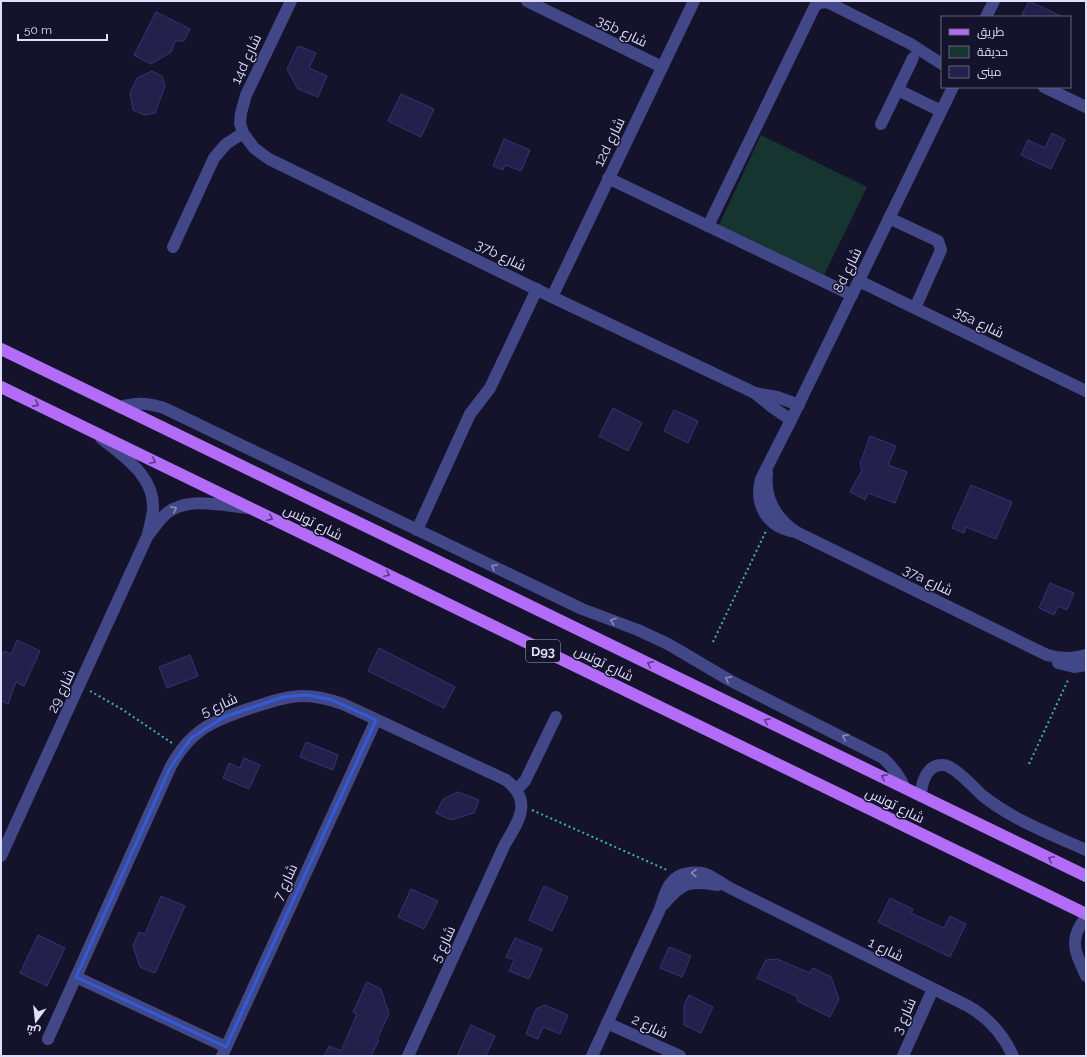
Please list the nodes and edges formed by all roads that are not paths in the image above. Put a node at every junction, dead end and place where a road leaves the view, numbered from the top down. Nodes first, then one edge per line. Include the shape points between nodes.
1 (290, 1) edge
2 (527, 1) edge
3 (694, 1) edge
4 (994, 1) edge
5 (986, 16) edge
6 (914, 58) dead end
7 (941, 63) edge
8 (662, 67) junction
9 (953, 88) edge
10 (1046, 88) edge
11 (898, 90) junction
12 (1086, 107) edge
13 (941, 112) junction
14 (881, 124) dead end
15 (243, 133) junction
16 (608, 178) junction
17 (889, 218) junction
18 (708, 226) junction
19 (173, 247) dead end
20 (859, 281) junction
21 (537, 289) junction
22 (852, 295) junction
23 (552, 297) junction
24 (915, 308) junction
25 (1, 349) edge
26 (1, 387) edge
27 (1086, 391) edge
28 (755, 393) junction
29 (798, 405) junction
30 (120, 407) junction
31 (791, 420) junction
32 (94, 432) junction
33 (767, 506) junction
34 (250, 508) junction
35 (417, 530) junction
36 (796, 532) junction
37 (147, 537) junction
38 (1047, 655) junction
39 (1086, 655) edge
40 (1080, 666) edge
41 (556, 717) dead end
42 (376, 720) junction
43 (487, 772) junction
44 (905, 788) junction
45 (516, 790) junction
46 (921, 796) junction
47 (505, 844) junction
48 (1086, 850) edge
49 (1, 856) edge
50 (1084, 874) edge
51 (730, 888) junction
52 (660, 909) junction
53 (1086, 915) edge
54 (1086, 976) edge
55 (76, 977) junction
56 (933, 989) junction
57 (608, 1023) junction
58 (48, 1039) dead end
59 (224, 1051) edge
60 (408, 1056) edge
61 (592, 1056) edge
62 (680, 1056) edge
63 (903, 1056) edge
64 (1013, 1056) edge

1 - 15 street, 14d شارع via 246,94 240,123
2 - 8 street, 35b شارع
3 - 8 street, 12d شارع
4 - 5 street
6 - 11 street
7 - 18 street via 909,43 829,3 817,3
8 - 16 street, 12d شارع
9 - 13 street, 8d شارع
10 - 12 street
11 - 13 street
11 - 14 street
13 - 17 street, 8d شارع
15 - 19 street via 226,144 214,158
15 - 21 street, 37b شارع via 254,148 269,158
16 - 18 street
16 - 23 street, 12d شارع
17 - 20 street, 8d شارع
17 - 24 street via 938,241 941,250
18 - 22 street
20 - 22 street, 8d شارع
20 - 24 street, 35a شارع
21 - 23 street, 37b شارع
21 - 35 street via 490,388 470,414
22 - 29 street, 8d شارع
23 - 28 street, 37b شارع
24 - 27 street, 35a شارع
25 - 30 main road, شارع تونس / D93
26 -> 32 main road, شارع تونس / D93
28 - 29 street, 37b شارع via 777,397
28 - 31 street, 37b شارع
29 - 31 street, 8d شارع
30 - 35 street via 137,403 164,408
44 -> 30 main road, شارع تونس / D93
31 - 33 street, 8d شارع via 769,466
32 -> 34 main road, شارع تونس / D93
32 - 37 street, شارع 29 via 133,464 146,480 153,503
33 - 36 street, 37a شارع
33 - 36 street, 37a شارع via 771,521 782,529
37 -> 34 street, شارع 29 via 168,512 181,506 194,503
34 -> 53 main road, شارع تونس / D93
44 -> 35 street via 900,776 883,758 731,681 673,646 582,609
36 - 38 street, 37a شارع
37 - 49 street, شارع 29
38 - 39 street, 37a شارع via 1063,659
38 - 40 street, 37a شارع via 1057,662
41 - 45 street via 525,781
42 - 43 street, شارع 5
42 - 55 street, شارع 5 via 326,698 291,696 212,722 191,738 170,768
42 - 59 street, شارع 7
43 - 45 street, شارع 5 via 506,780
43 - 47 street, شارع 5 via 505,789 512,801 513,814
44 - 46 main road, شارع تونس / D93
45 - 47 street, شارع 5 via 521,814
46 - 48 street via 924,779 930,769 940,764 945,765 955,770 1002,810
50 -> 46 main road, شارع تونس / D93
47 - 60 street, شارع 5
51 - 52 street, شارع 1 via 706,882 688,884 672,893
51 -> 52 street, شارع 1 via 703,873 679,875 667,888
51 - 56 street, شارع 1
52 - 57 street, شارع 1
53 - 54 street via 1075,941
55 - 58 street, شارع 5
55 - 59 street
56 - 63 street, شارع 3
56 - 64 street, شارع 1 via 985,1017 1008,1044
57 - 61 street, شارع 1
57 - 62 street, شارع 2

